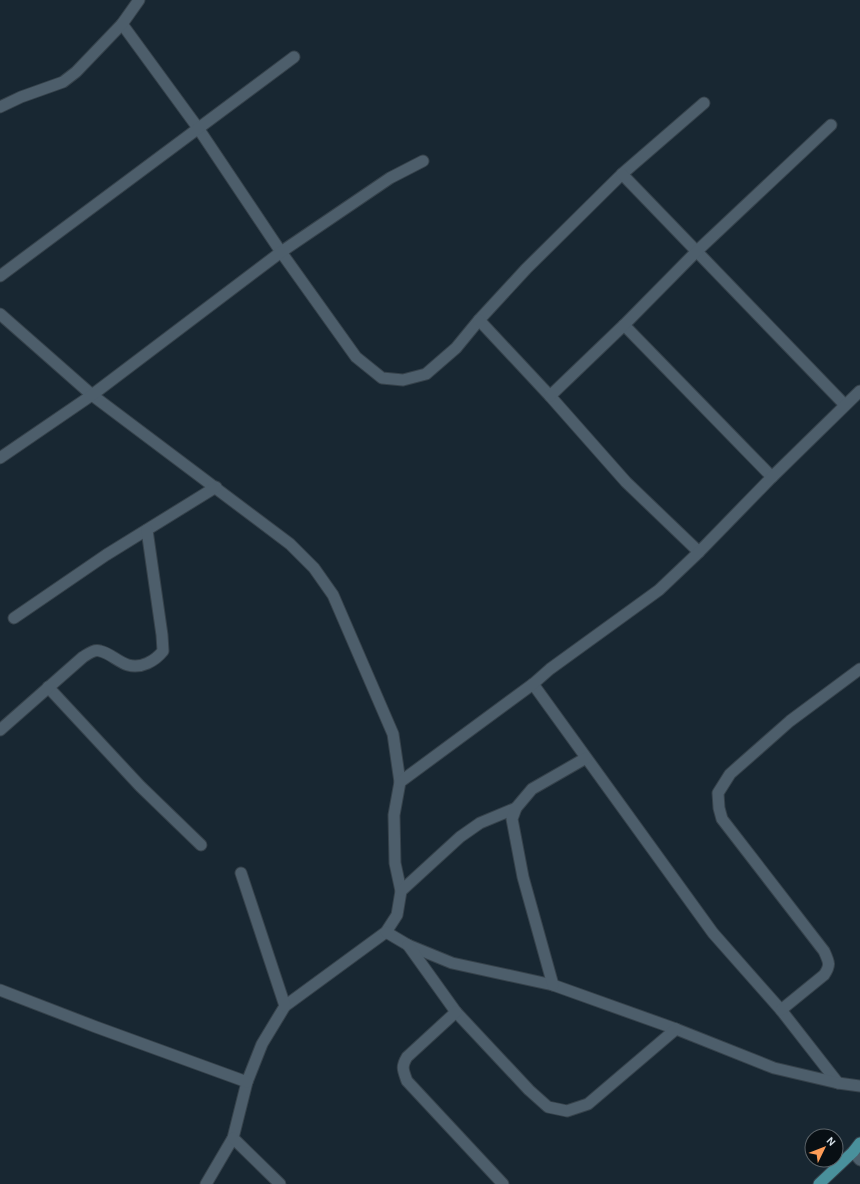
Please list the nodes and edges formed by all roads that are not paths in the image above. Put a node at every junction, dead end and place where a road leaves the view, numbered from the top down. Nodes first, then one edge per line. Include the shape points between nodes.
1 (139, 0) edge
2 (122, 24) junction
3 (294, 56) dead end
4 (704, 103) dead end
5 (0, 107) edge
6 (832, 125) dead end
7 (198, 128) junction
8 (423, 161) dead end
9 (622, 174) junction
10 (281, 252) junction
11 (697, 252) junction
12 (0, 276) edge
13 (0, 314) edge
14 (479, 320) junction
15 (624, 325) junction
16 (860, 391) edge
17 (92, 395) junction
18 (550, 396) junction
19 (845, 405) junction
20 (0, 458) edge
21 (772, 477) junction
22 (216, 487) junction
23 (146, 530) junction
24 (699, 552) junction
25 (14, 618) dead end
26 (860, 669) edge
27 (533, 684) junction
28 (48, 688) junction
29 (0, 730) edge
30 (586, 758) junction
31 (400, 782) junction
32 (516, 808) junction
33 (201, 845) dead end
34 (241, 873) dead end
35 (401, 891) junction
36 (386, 932) junction
37 (408, 945) junction
38 (553, 985) junction
39 (0, 990) edge
40 (285, 1006) junction
41 (781, 1010) junction
42 (456, 1012) junction
43 (676, 1029) junction
44 (247, 1082) junction
45 (838, 1083) junction
46 (860, 1086) edge
47 (233, 1138) junction
48 (860, 1143) edge
49 (856, 1156) edge
50 (206, 1184) edge
51 (280, 1184) edge
52 (503, 1184) edge
53 (819, 1184) edge

1 - 2 street
2 - 5 street via 63,82
2 - 7 street
3 - 7 street
4 - 9 street
6 - 11 street
7 - 10 street
7 - 12 street
8 - 10 street via 390,178
9 - 11 street
9 - 14 street via 526,269
10 - 14 street via 356,357 382,378 403,380 426,374 456,348
10 - 17 street
11 - 15 street
11 - 19 street
13 - 17 street
14 - 18 street
15 - 18 street
15 - 21 street
16 - 19 street
17 - 20 street
17 - 22 street
18 - 24 street via 626,482
19 - 21 street
21 - 24 street
22 - 23 street
22 - 31 street via 290,544 314,568 333,596 393,734
23 - 25 street
23 - 28 street via 163,651 148,663 136,666 127,665 100,650 93,651
24 - 27 street via 659,590
26 - 41 street via 790,721 730,774 718,793 722,819 824,951 829,962 824,975
27 - 30 street
27 - 31 street
28 - 29 street
28 - 33 street via 140,786
30 - 32 street via 532,789
30 - 41 street via 713,933
31 - 35 street via 394,815 395,863
32 - 35 street via 480,823 460,837
32 - 38 street via 512,819 523,877
34 - 40 street
35 - 36 street via 397,915
36 - 37 street
36 - 40 street
37 - 38 street via 452,964
37 - 42 street
38 - 43 street
39 - 44 street
40 - 44 street via 262,1044
41 - 45 street
42 - 43 street via 548,1107 567,1111 588,1104
42 - 52 street via 406,1057 402,1064 404,1073 407,1081
43 - 45 street via 774,1068
44 - 47 street
45 - 46 street
47 - 50 street
47 - 51 street
48 - 49 main road
49 - 53 main road

